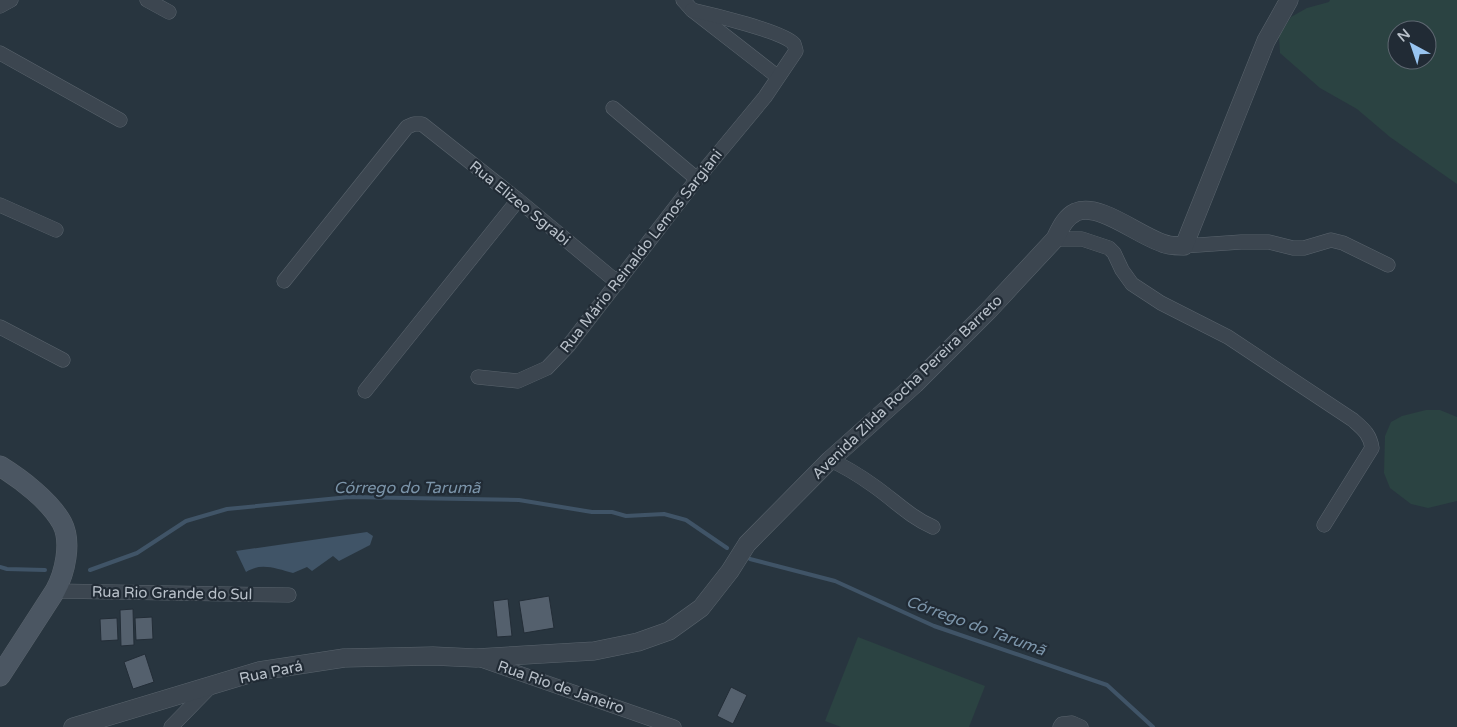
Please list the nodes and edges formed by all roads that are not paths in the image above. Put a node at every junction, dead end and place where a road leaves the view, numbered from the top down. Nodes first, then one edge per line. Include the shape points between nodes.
1 (11, 0) edge
2 (147, 0) edge
3 (1289, 0) edge
4 (688, 5) edge
5 (0, 6) edge
6 (169, 12) dead end
7 (741, 22) junction
8 (732, 41) junction
9 (0, 53) edge
10 (778, 77) junction
11 (613, 108) dead end
12 (120, 120) dead end
13 (697, 179) junction
14 (518, 200) junction
15 (0, 205) edge
16 (56, 230) dead end
17 (1055, 239) junction
18 (1184, 246) junction
19 (1388, 265) dead end
20 (284, 281) dead end
21 (618, 283) junction
22 (0, 326) edge
23 (63, 360) dead end
24 (478, 376) dead end
25 (365, 391) dead end
26 (830, 460) junction
27 (0, 466) edge
28 (1324, 525) dead end
29 (933, 527) dead end
30 (55, 591) junction
31 (289, 595) dead end
32 (476, 658) junction
33 (0, 676) edge
34 (210, 687) junction
35 (73, 727) edge
36 (171, 727) edge
37 (674, 727) edge
38 (1060, 727) edge
39 (1082, 727) edge

1 - 5 street
2 - 6 street
3 - 18 street via 1266,41
4 - 7 street
4 - 8 street
7 - 8 street
7 - 10 street, Rua Mário Reinaldo Lemos Sargiani via 787,38 794,44 796,51
8 - 10 street
9 - 12 street
10 - 13 street, Rua Mário Reinaldo Lemos Sargiani
11 - 13 street
13 - 21 street, Rua Mário Reinaldo Lemos Sargiani
14 - 20 street, Rua Elizeo Sgrabi via 422,124 414,124 407,127
14 - 21 street, Rua Elizeo Sgrabi
14 - 25 street
15 - 16 street
17 - 18 street, Avenida Zilda Rocha Pereira Barreto via 1068,218 1087,210 1168,245
17 - 26 street, Avenida Zilda Rocha Pereira Barreto via 915,384
17 - 28 street via 1082,239 1109,248 1132,284 1161,303 1228,337 1353,420 1366,432 1372,448
18 - 19 street via 1269,242 1304,248 1332,240
21 - 24 street, Rua Mário Reinaldo Lemos Sargiani via 547,368 518,381
22 - 23 street
26 - 29 street via 849,469 911,515
26 - 32 street, Avenida Zilda Rocha Pereira Barreto via 747,544 701,608 669,630 638,642 594,651
27 - 30 main road via 36,492 62,524 66,534 66,555 62,579
30 - 31 street, Rua Rio Grande do Sul
30 - 33 main road
32 - 34 street, Rua Pará via 344,658 259,671
32 - 37 street, Rua Rio de Janeiro
34 - 35 street, Rua Pará
34 - 36 street
38 - 39 street via 1072,723

